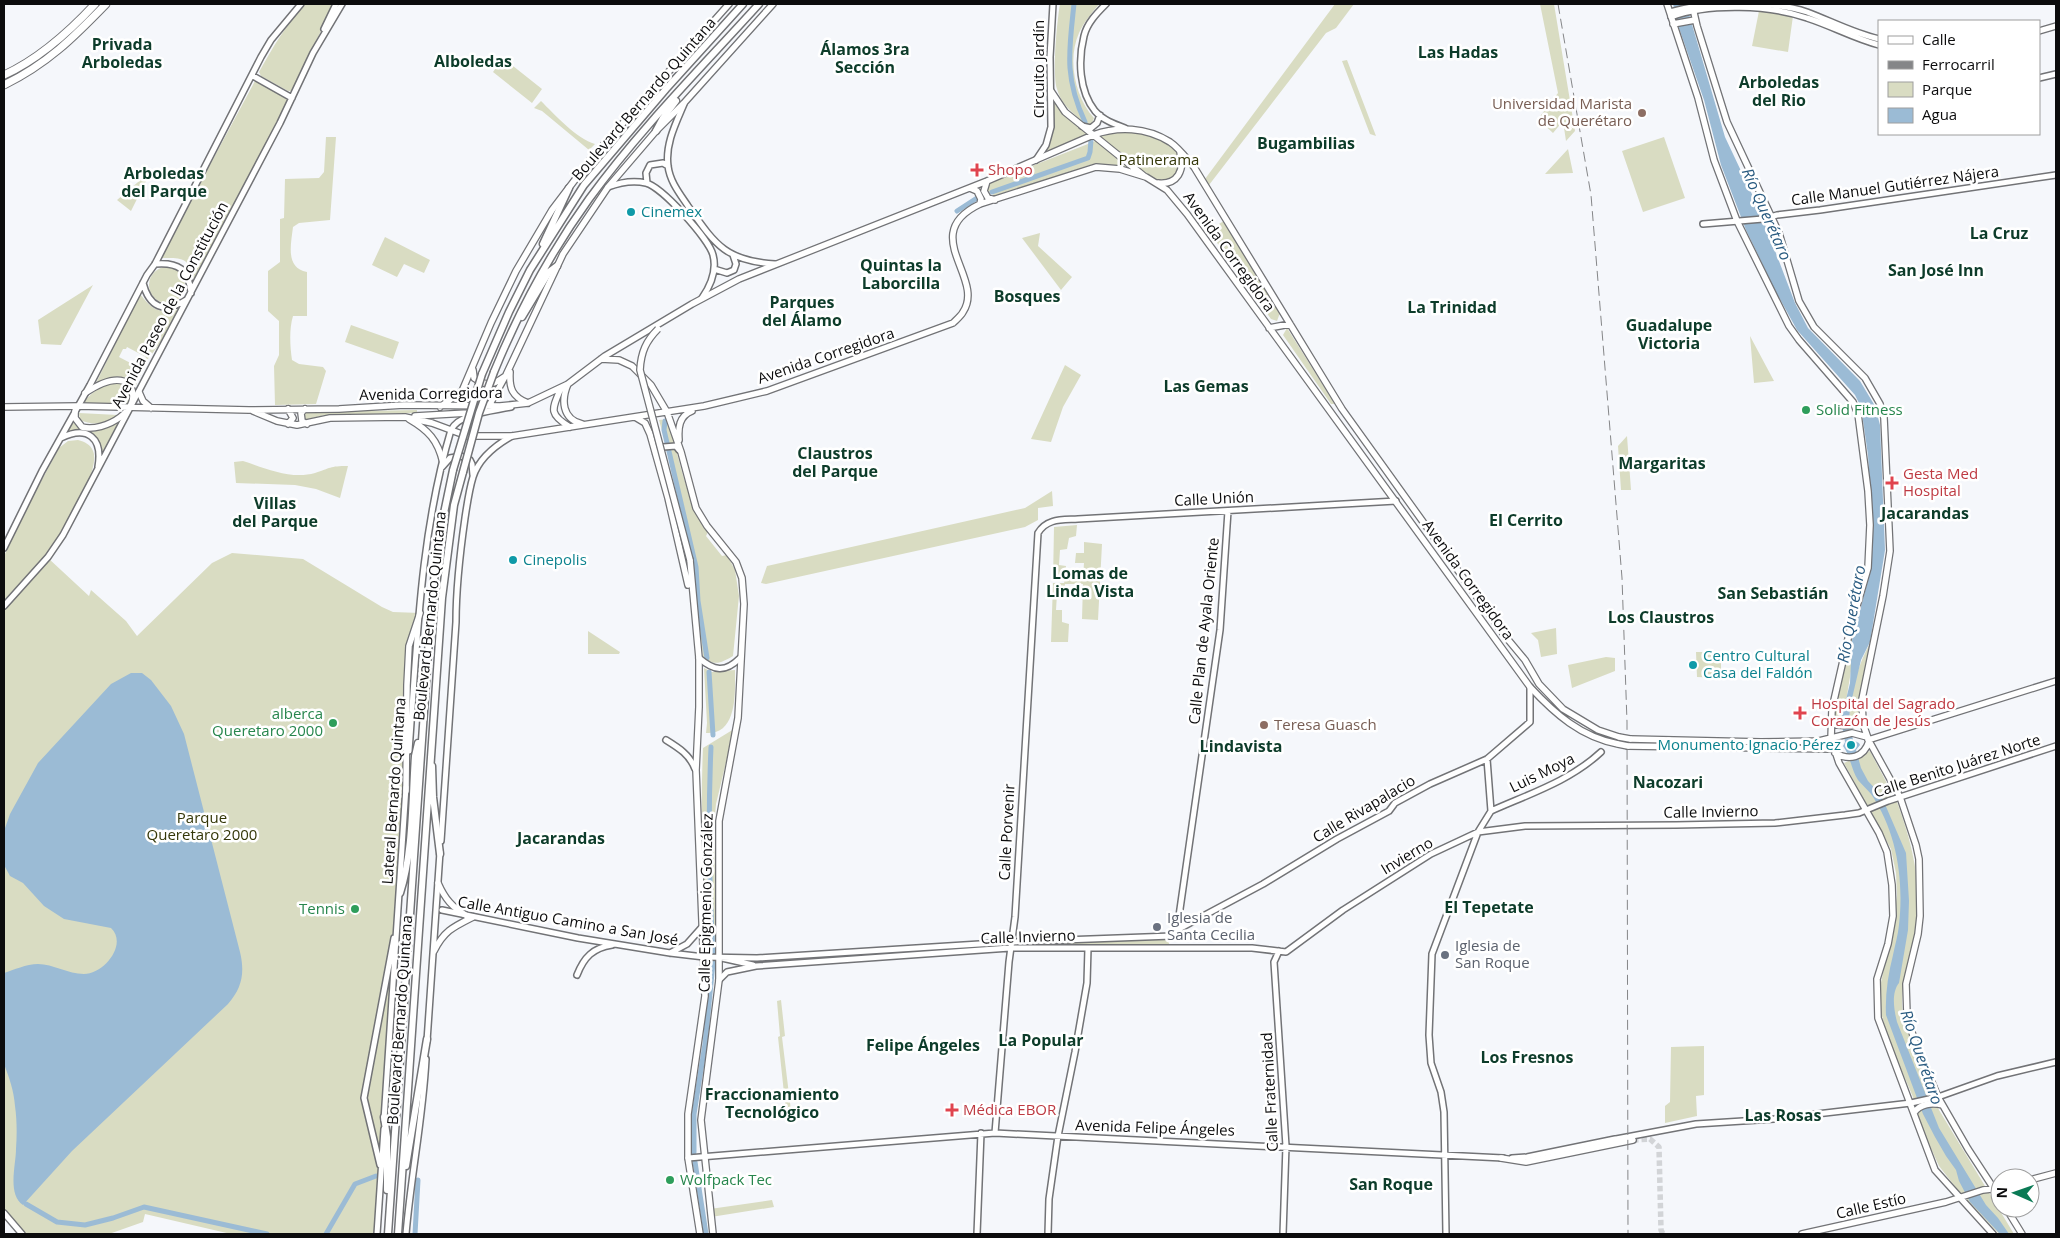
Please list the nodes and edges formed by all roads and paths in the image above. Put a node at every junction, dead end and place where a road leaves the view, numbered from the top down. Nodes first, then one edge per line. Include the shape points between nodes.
1 (95, 4) edge
2 (106, 4) edge
3 (301, 4) edge
4 (336, 4) edge
5 (342, 4) edge
6 (729, 4) edge
7 (743, 4) edge
8 (759, 4) edge
9 (773, 4) edge
10 (1053, 4) edge
11 (1106, 4) edge
12 (1668, 4) edge
13 (1691, 8) edge
14 (1672, 14) junction
15 (1693, 20) junction
16 (1675, 24) junction
17 (2056, 26) edge
18 (2040, 31) edge
19 (1878, 39) edge
20 (1878, 45) edge
21 (314, 53) junction
22 (4, 74) edge
23 (2056, 74) edge
24 (253, 76) junction
25 (2040, 78) edge
26 (4, 85) edge
27 (685, 86) junction
28 (1051, 90) junction
29 (292, 98) junction
30 (684, 103) junction
31 (1100, 115) junction
32 (1082, 126) junction
33 (1126, 128) junction
34 (656, 131) junction
35 (1093, 135) junction
36 (1179, 150) junction
37 (1036, 160) junction
38 (668, 166) junction
39 (2056, 175) edge
40 (1146, 177) junction
41 (987, 181) junction
42 (647, 183) junction
43 (1156, 183) junction
44 (608, 187) junction
45 (569, 188) junction
46 (970, 188) junction
47 (996, 200) junction
48 (980, 204) junction
49 (1771, 216) junction
50 (1740, 221) junction
51 (1703, 224) dead end
52 (733, 255) junction
53 (155, 264) junction
54 (778, 264) junction
55 (557, 266) junction
56 (714, 269) junction
57 (530, 270) junction
58 (143, 282) junction
59 (189, 297) junction
60 (702, 298) junction
61 (669, 318) junction
62 (1290, 324) junction
63 (1269, 328) junction
64 (658, 329) joint
65 (504, 346) junction
66 (601, 359) junction
67 (474, 364) junction
68 (510, 367) junction
69 (506, 375) junction
70 (568, 384) junction
71 (561, 388) junction
72 (139, 392) junction
73 (85, 393) junction
74 (525, 404) junction
75 (4, 406) edge
76 (486, 406) junction
77 (704, 406) junction
78 (131, 407) junction
79 (440, 407) junction
80 (151, 408) junction
81 (77, 409) junction
82 (279, 409) junction
83 (288, 409) junction
84 (307, 409) junction
85 (249, 410) junction
86 (667, 412) junction
87 (405, 417) junction
88 (635, 417) junction
89 (277, 421) junction
90 (288, 424) junction
91 (307, 424) junction
92 (585, 424) junction
93 (570, 427) junction
94 (451, 430) junction
95 (512, 436) junction
96 (61, 438) junction
97 (681, 452) junction
98 (656, 454) junction
99 (442, 466) junction
100 (97, 472) junction
101 (473, 476) junction
102 (1396, 501) junction
103 (1228, 511) junction
104 (1038, 533) joint
105 (4, 548) edge
106 (4, 606) edge
107 (693, 606) junction
108 (420, 613) joint
109 (699, 658) junction
110 (740, 658) junction
111 (1525, 660) junction
112 (1515, 666) junction
113 (2056, 681) edge
114 (1530, 687) junction
115 (423, 719) junction
116 (1862, 719) junction
117 (1833, 724) junction
118 (431, 736) junction
119 (1834, 738) junction
120 (1868, 739) junction
121 (666, 740) dead end
122 (2056, 746) edge
123 (1834, 751) junction
124 (1601, 752) dead end
125 (1486, 759) junction
126 (696, 770) junction
127 (406, 791) joint
128 (1900, 797) junction
129 (1865, 810) junction
130 (1491, 811) junction
131 (1557, 825) joint
132 (1478, 832) junction
133 (440, 854) junction
134 (438, 883) junction
135 (400, 893) junction
136 (442, 910) dead end
137 (398, 913) junction
138 (470, 917) junction
139 (703, 926) junction
140 (1177, 930) junction
141 (1172, 936) junction
142 (1060, 940) junction
143 (1011, 942) junction
144 (616, 944) junction
145 (1173, 947) junction
146 (1010, 948) junction
147 (1060, 948) junction
148 (1088, 948) junction
149 (1279, 950) junction
150 (434, 951) junction
151 (1286, 952) joint
152 (670, 953) junction
153 (705, 957) junction
154 (719, 957) junction
155 (756, 966) junction
156 (577, 974) dead end
157 (719, 980) junction
158 (427, 1039) junction
159 (2056, 1062) edge
160 (1934, 1099) junction
161 (1915, 1104) junction
162 (384, 1116) joint
163 (982, 1133) junction
164 (995, 1133) junction
165 (1058, 1136) junction
166 (1633, 1140) tunnel mouth
167 (1286, 1146) junction
168 (1446, 1155) junction
169 (704, 1156) junction
170 (688, 1158) junction
171 (1501, 1158) junction
172 (403, 1169) junction
173 (385, 1171) junction
174 (2056, 1174) edge
175 (1990, 1177) edge
176 (2040, 1178) edge
177 (386, 1181) junction
178 (1990, 1189) edge
179 (1961, 1196) junction
180 (4, 1213) edge
181 (2012, 1218) edge
182 (22, 1234) edge
183 (377, 1234) edge
184 (388, 1234) edge
185 (398, 1234) edge
186 (406, 1234) edge
187 (700, 1234) edge
188 (713, 1234) edge
189 (977, 1234) edge
190 (1048, 1234) edge
191 (1283, 1234) edge
192 (1446, 1234) edge
193 (1802, 1234) edge
194 (1993, 1234) edge
195 (2022, 1234) edge

1 - 22 highway via 58,40 28,62
2 - 26 highway via 54,55
3 - 24 street via 271,40
4 - 21 street
5 - 21 street, Avenida Paseo de la Constitución
6 - 45 main road, Boulevard Bernardo Quintana
7 - 57 main road, Boulevard Bernardo Quintana via 584,185
8 - 27 main road, Boulevard Bernardo Quintana
9 - 30 main road, Boulevard Bernardo Quintana
10 - 28 street, Circuito Jardín
11 - 31 street via 1084,35 1080,70 1084,88 1094,110
12 - 14 main road
13 - 14 street
13 - 15 main road
13 - 19 street via 1757,4 1796,9
13 - 20 street via 1768,9 1795,14
14 - 16 main road
15 - 16 main road
15 - 49 main road via 1727,122
16 - 50 main road via 1714,160
17 - 18 street
21 - 29 street, Avenida Paseo de la Constitución
23 - 25 street
24 - 29 street
24 - 53 street
27 - 34 main road
27 - 65 main road, Boulevard Bernardo Quintana via 632,144 589,199 529,294
28 - 32 main road via 1065,112
28 - 37 street, Circuito Jardín via 1051,128 1046,145
29 - 59 street, Avenida Paseo de la Constitución
30 - 34 main road, Boulevard Bernardo Quintana
30 - 38 street via 670,137
31 - 32 street via 1091,128
31 - 33 street
32 - 35 main road
33 - 35 main road, Avenida Corregidora
33 - 36 main road, Avenida Corregidora via 1160,137
34 - 44 main road, Boulevard Bernardo Quintana
35 - 37 main road, Avenida Corregidora
35 - 40 main road
36 - 43 main road via 1182,161 1180,175 1166,184
36 - 62 main road, Avenida Corregidora via 1209,189
37 - 41 main road, Avenida Corregidora
38 - 42 street via 663,162 650,165 646,173
38 - 52 street via 673,184 713,241
39 - 49 street, Calle Manuel Gutiérrez Nájera
40 - 43 main road, Avenida Corregidora
40 - 47 main road, Avenida Corregidora via 1096,167
41 - 46 main road, Avenida Corregidora
41 - 47 main road via 984,191 988,198
42 - 44 street via 629,181
42 - 56 street via 665,194 708,245
43 - 63 main road, Avenida Corregidora via 1167,190 1187,214
44 - 55 main road, Boulevard Bernardo Quintana
45 - 57 main road
45 - 67 main road, Boulevard Bernardo Quintana via 521,260
46 - 48 main road via 978,191
46 - 54 main road, Avenida Corregidora
47 - 48 main road, Avenida Corregidora
48 - 77 main road, Avenida Corregidora via 960,216 954,228 954,244 967,289 967,302 964,312 953,323 767,392
49 - 50 street, Calle Manuel Gutiérrez Nájera via 1763,220
49 - 116 main road via 1786,252 1799,301 1810,321 1865,378 1884,418 1890,551 1862,699
50 - 51 street, Calle Manuel Gutiérrez Nájera
50 - 117 main road via 1789,326 1853,402 1858,414 1868,491 1868,568 1832,709
52 - 54 street
52 - 56 street via 734,270
53 - 58 street
53 - 59 street via 170,263 183,270 190,286
54 - 60 main road, Avenida Corregidora
55 - 65 main road via 549,272
55 - 68 main road, Boulevard Bernardo Quintana
56 - 60 street
57 - 115 main road, Boulevard Bernardo Quintana, bridge via 482,374 453,470 438,542
58 - 59 street via 150,300 156,305 171,307
58 - 73 street
59 - 72 street, Avenida Paseo de la Constitución
60 - 61 main road, Avenida Corregidora
61 - 64 street
61 - 66 main road, Avenida Corregidora
62 - 63 main road
62 - 111 main road, Avenida Corregidora via 1342,409 1504,636
63 - 102 main road, Avenida Corregidora
64 - 107 main road, Calle Epigmenio González, bridge via 648,339 640,357 640,370 690,560
65 - 118 main road, Boulevard Bernardo Quintana, bridge via 479,413 454,505 444,576
66 - 70 main road, Avenida Corregidora
66 - 86 main road, Calle Epigmenio González via 619,360 632,366 651,385
67 - 69 main road via 474,378 484,384 494,384
67 - 79 main road, Boulevard Bernardo Quintana via 462,391
68 - 69 main road, Boulevard Bernardo Quintana
68 - 74 main road via 509,385
69 - 76 main road, Boulevard Bernardo Quintana
70 - 71 main road, Avenida Corregidora
70 - 92 main road via 564,392 565,409 574,422
71 - 74 main road, Avenida Corregidora
71 - 93 main road via 553,412 556,419
72 - 78 street, Avenida Paseo de la Constitución
72 - 80 main road
73 - 78 main road via 102,383 125,380 133,390
73 - 81 street
74 - 76 main road, Avenida Corregidora
74 - 94 street via 466,417
75 - 81 main road, Avenida Corregidora
76 - 79 main road, Avenida Corregidora
76 - 87 main road via 468,413
77 - 86 main road, Avenida Corregidora
77 - 97 main road via 686,413 679,424
78 - 80 main road, Avenida Corregidora
78 - 81 main road, Avenida Corregidora
78 - 81 main road via 113,422 90,428 82,428 77,423
78 - 100 street, Avenida Paseo de la Constitución
79 - 84 main road, Avenida Corregidora via 404,405
80 - 85 main road, Avenida Corregidora
81 - 96 street
82 - 83 main road, Avenida Corregidora
82 - 85 main road, Avenida Corregidora
82 - 89 main road
83 - 84 main road, Avenida Corregidora
83 - 90 main road via 293,418
84 - 91 main road via 300,418
85 - 89 main road, Avenida Corregidora
86 - 88 main road, Avenida Corregidora
86 - 97 main road, Calle Epigmenio González
87 - 91 main road, Avenida Corregidora via 330,418
87 - 94 main road, Avenida Corregidora
87 - 99 main road via 431,434 438,445
88 - 92 main road, Avenida Corregidora
88 - 98 main road via 645,423
89 - 90 main road, Avenida Corregidora
90 - 91 main road, Avenida Corregidora
92 - 93 main road, Avenida Corregidora
93 - 95 main road, Avenida Corregidora
94 - 95 main road, Avenida Corregidora via 467,436
94 - 99 street
95 - 101 street via 488,452
96 - 100 street via 78,432 94,439 100,452
96 - 105 street
97 - 98 street via 676,446 668,446
97 - 110 main road, Calle Epigmenio González via 696,508 739,568 744,604
98 - 107 main road
99 - 101 street via 450,458 461,456 470,460
99 - 108 street via 430,523
100 - 106 street, Avenida Paseo de la Constitución via 51,554
101 - 133 street via 457,577
102 - 103 street, Calle Unión
102 - 112 main road, Avenida Corregidora
103 - 104 street, Calle Unión via 1048,522
103 - 140 street, Calle Plan de Ayala Oriente via 1220,630
104 - 143 street, Calle Porvenir
107 - 109 main road, Calle Epigmenio González
108 - 127 main road via 409,646
109 - 110 street via 718,669 728,668
109 - 126 main road, Calle Epigmenio González
110 - 154 main road, Calle Epigmenio González via 736,735 718,821
111 - 112 main road
111 - 119 main road, Avenida Corregidora, bridge via 1539,684 1563,709 1598,730 1616,736 1634,740 1761,742
112 - 114 main road, Avenida Corregidora
113 - 120 main road
114 - 123 main road, Avenida Corregidora, bridge via 1549,707 1577,728 1618,744
114 - 125 street, Calle Rivapalacio via 1530,722
115 - 135 main road via 415,756 408,851
115 - 173 main road, Boulevard Bernardo Quintana via 410,916
116 - 117 main road via 1856,724
116 - 120 main road
117 - 119 main road
118 - 133 main road via 433,797
118 - 172 main road, Boulevard Bernardo Quintana
119 - 120 main road via 1848,733
119 - 123 main road
120 - 123 main road via 1865,751 1858,756 1844,757
120 - 128 main road
121 - 126 street via 692,760
122 - 128 street, Calle Benito Juárez Norte
123 - 129 main road
124 - 130 street, Luis Moya via 1568,777
125 - 130 street
125 - 140 street, Calle Rivapalacio via 1395,803 1389,811
126 - 139 main road, Calle Epigmenio González
127 - 135 street, Lateral Bernardo Quintana
128 - 129 street, Calle Benito Juárez Norte
128 - 160 main road via 1916,845 1920,874 1920,919 1906,984 1905,1009
129 - 131 street, Calle Invierno via 1775,822 1676,826
129 - 161 main road via 1887,852 1893,899 1888,944 1876,979 1878,1018
130 - 132 street
131 - 132 street, Invierno
132 - 151 street, Invierno via 1431,854 1343,910
132 - 168 street via 1432,954 1429,1036 1431,1063 1441,1092
133 - 134 street
134 - 138 main road via 454,909
134 - 150 street
135 - 137 street, Lateral Bernardo Quintana
136 - 138 street, Calle Antiguo Camino a San José
137 - 162 street, Lateral Bernardo Quintana
137 - 173 street via 364,1098
138 - 144 street, Calle Antiguo Camino a San José
138 - 150 main road via 441,938
139 - 152 street via 687,944
139 - 153 main road, Calle Epigmenio González
140 - 141 street
141 - 142 street, Calle Invierno
141 - 145 street
142 - 143 street, Calle Invierno
142 - 147 street
143 - 146 street, Calle Porvenir
143 - 154 street, Calle Invierno via 757,958
144 - 152 street, Calle Antiguo Camino a San José
144 - 156 street via 591,952
145 - 148 street, Calle Invierno
145 - 149 street, Calle Invierno
146 - 147 street, Calle Invierno
146 - 155 street, Calle Invierno
146 - 164 street, Calle Porvenir
147 - 148 street, Calle Invierno
148 - 165 street via 1087,983
149 - 151 street, Calle Invierno
149 - 167 street, Calle Fraternidad via 1274,962
150 - 158 street
152 - 153 street, Calle Antiguo Camino a San José
153 - 154 street, Calle Antiguo Camino a San José
153 - 170 main road, Calle Epigmenio González via 705,996 688,1114
154 - 155 street
154 - 157 main road, Calle Epigmenio González
155 - 157 street via 726,972
157 - 169 main road, Calle Epigmenio González via 701,1120
158 - 172 main road
158 - 186 street via 424,1103
159 - 160 street via 1997,1076
160 - 161 main road
160 - 175 main road via 1942,1105
161 - 171 street, Avenida Felipe Ángeles via 1696,1124 1527,1158
161 - 179 main road via 1914,1113 1935,1170
162 - 173 main road via 387,1137
163 - 164 street, Avenida Felipe Ángeles
163 - 169 street, Avenida Felipe Ángeles
163 - 189 street
164 - 165 street, Avenida Felipe Ángeles
165 - 167 street, Avenida Felipe Ángeles
165 - 190 street via 1049,1199
166 - 171 main road, Avenida Felipe Ángeles via 1526,1162
167 - 168 street, Avenida Felipe Ángeles
167 - 191 street, Calle Fraternidad
168 - 171 street, Avenida Felipe Ángeles
168 - 192 street
169 - 170 street, Avenida Felipe Ángeles
169 - 188 main road, Calle Epigmenio González
170 - 187 main road, Calle Epigmenio González
172 - 185 main road, Boulevard Bernardo Quintana
173 - 177 main road
174 - 176 main road
177 - 183 street
177 - 184 main road
178 - 179 main road, Calle Estío
179 - 193 main road, Calle Estío
179 - 194 main road
180 - 182 street
181 - 195 main road

